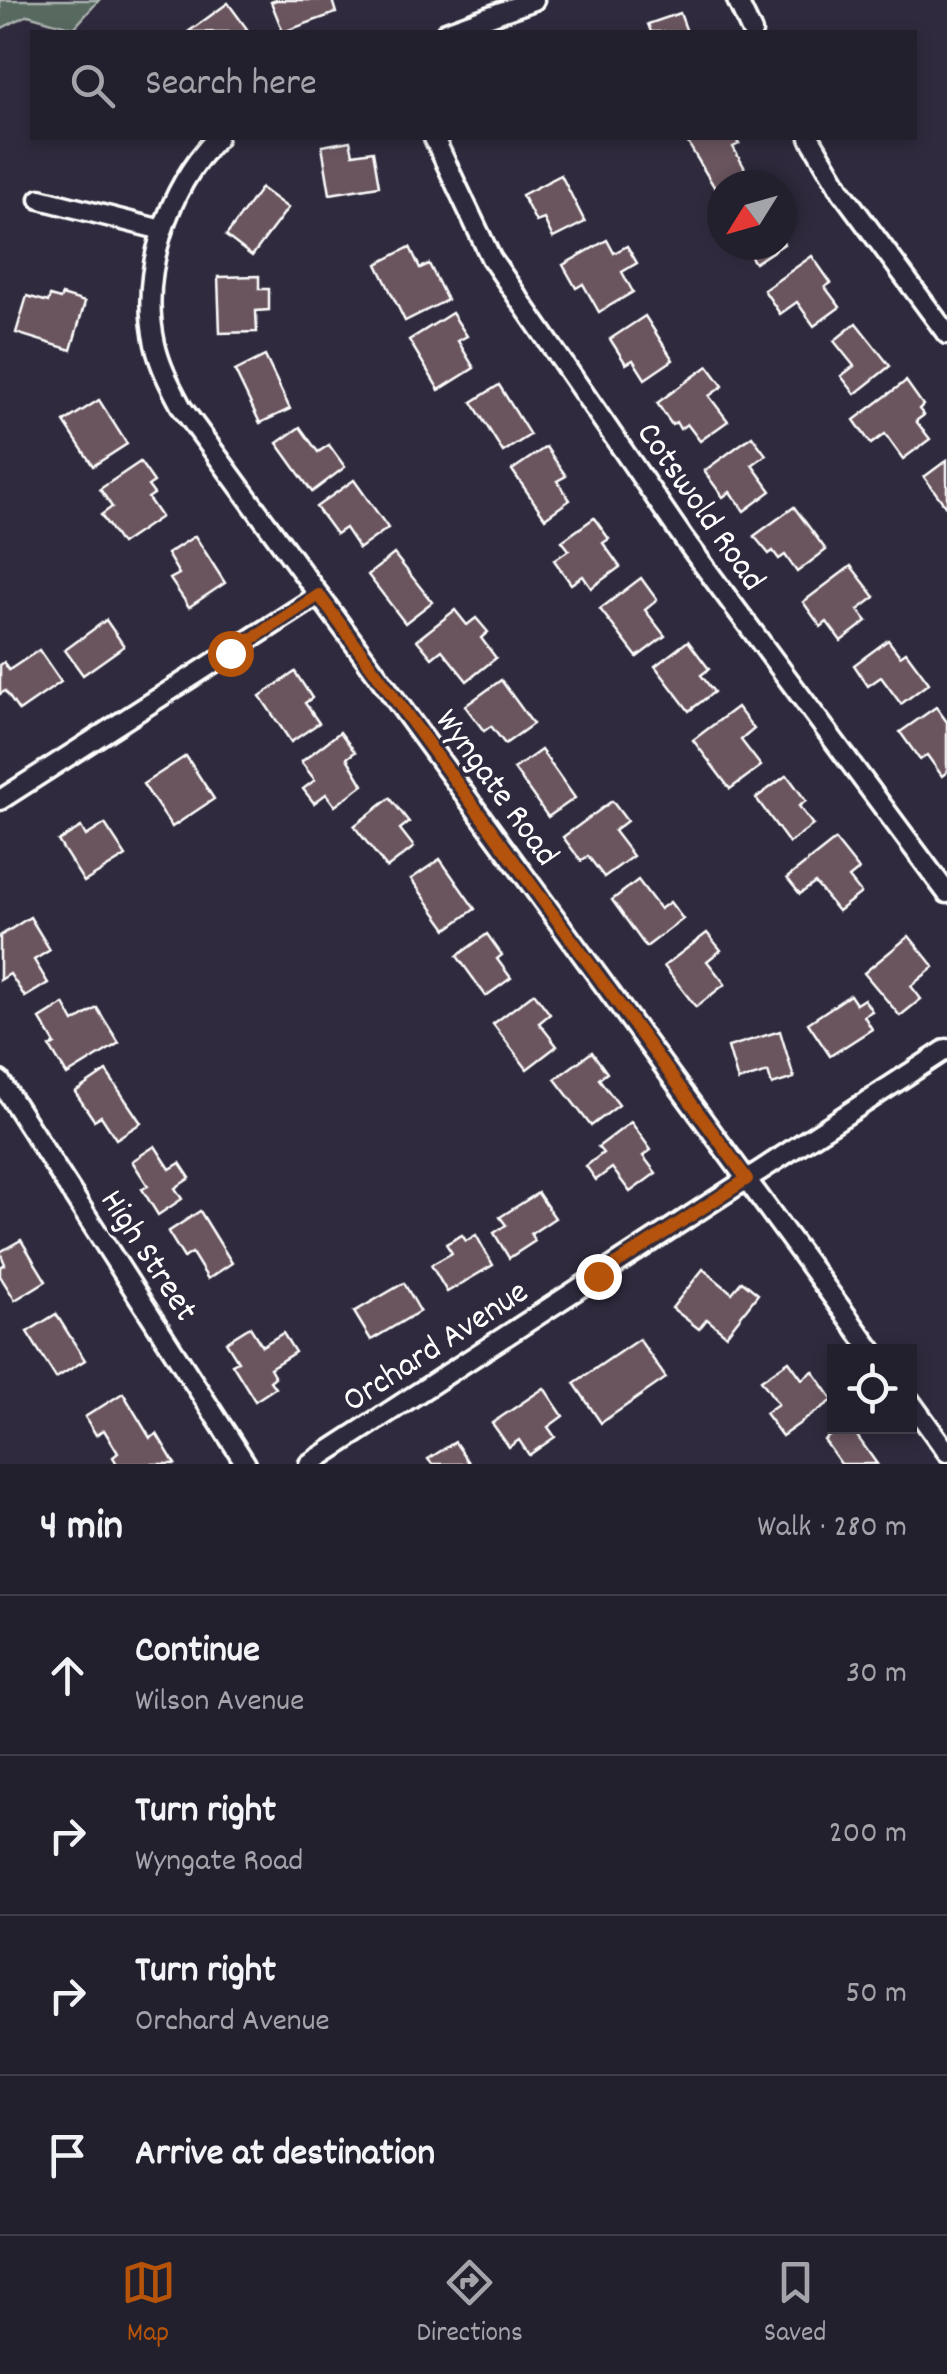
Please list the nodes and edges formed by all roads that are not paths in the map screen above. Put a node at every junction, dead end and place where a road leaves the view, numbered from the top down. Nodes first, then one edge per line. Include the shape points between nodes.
1 (534, 0) edge
2 (737, 0) edge
3 (452, 30) edge
4 (751, 30) edge
5 (215, 140) edge
6 (435, 140) edge
7 (811, 140) edge
8 (40, 199) dead end
9 (162, 230) junction
10 (947, 334) edge
11 (319, 595) junction
12 (0, 800) edge
13 (947, 893) edge
14 (947, 1049) edge
15 (0, 1080) edge
16 (747, 1179) junction
17 (867, 1344) edge
18 (917, 1411) edge
19 (947, 1452) edge
20 (246, 1464) edge
21 (309, 1464) edge

1 - 3 street
2 - 4 street
5 - 9 street, Wyngate Road via 177,190
6 - 13 street, Cotswold Road via 490,258 684,538
7 - 10 street
8 - 9 street
9 - 11 street, Wyngate Road via 152,315 164,374
11 - 12 street
11 - 16 street, Wyngate Road
14 - 16 street, Orchard Avenue
15 - 20 street, High Street
16 - 17 street, Wyngate Road
16 - 21 street, Orchard Avenue
18 - 19 street

